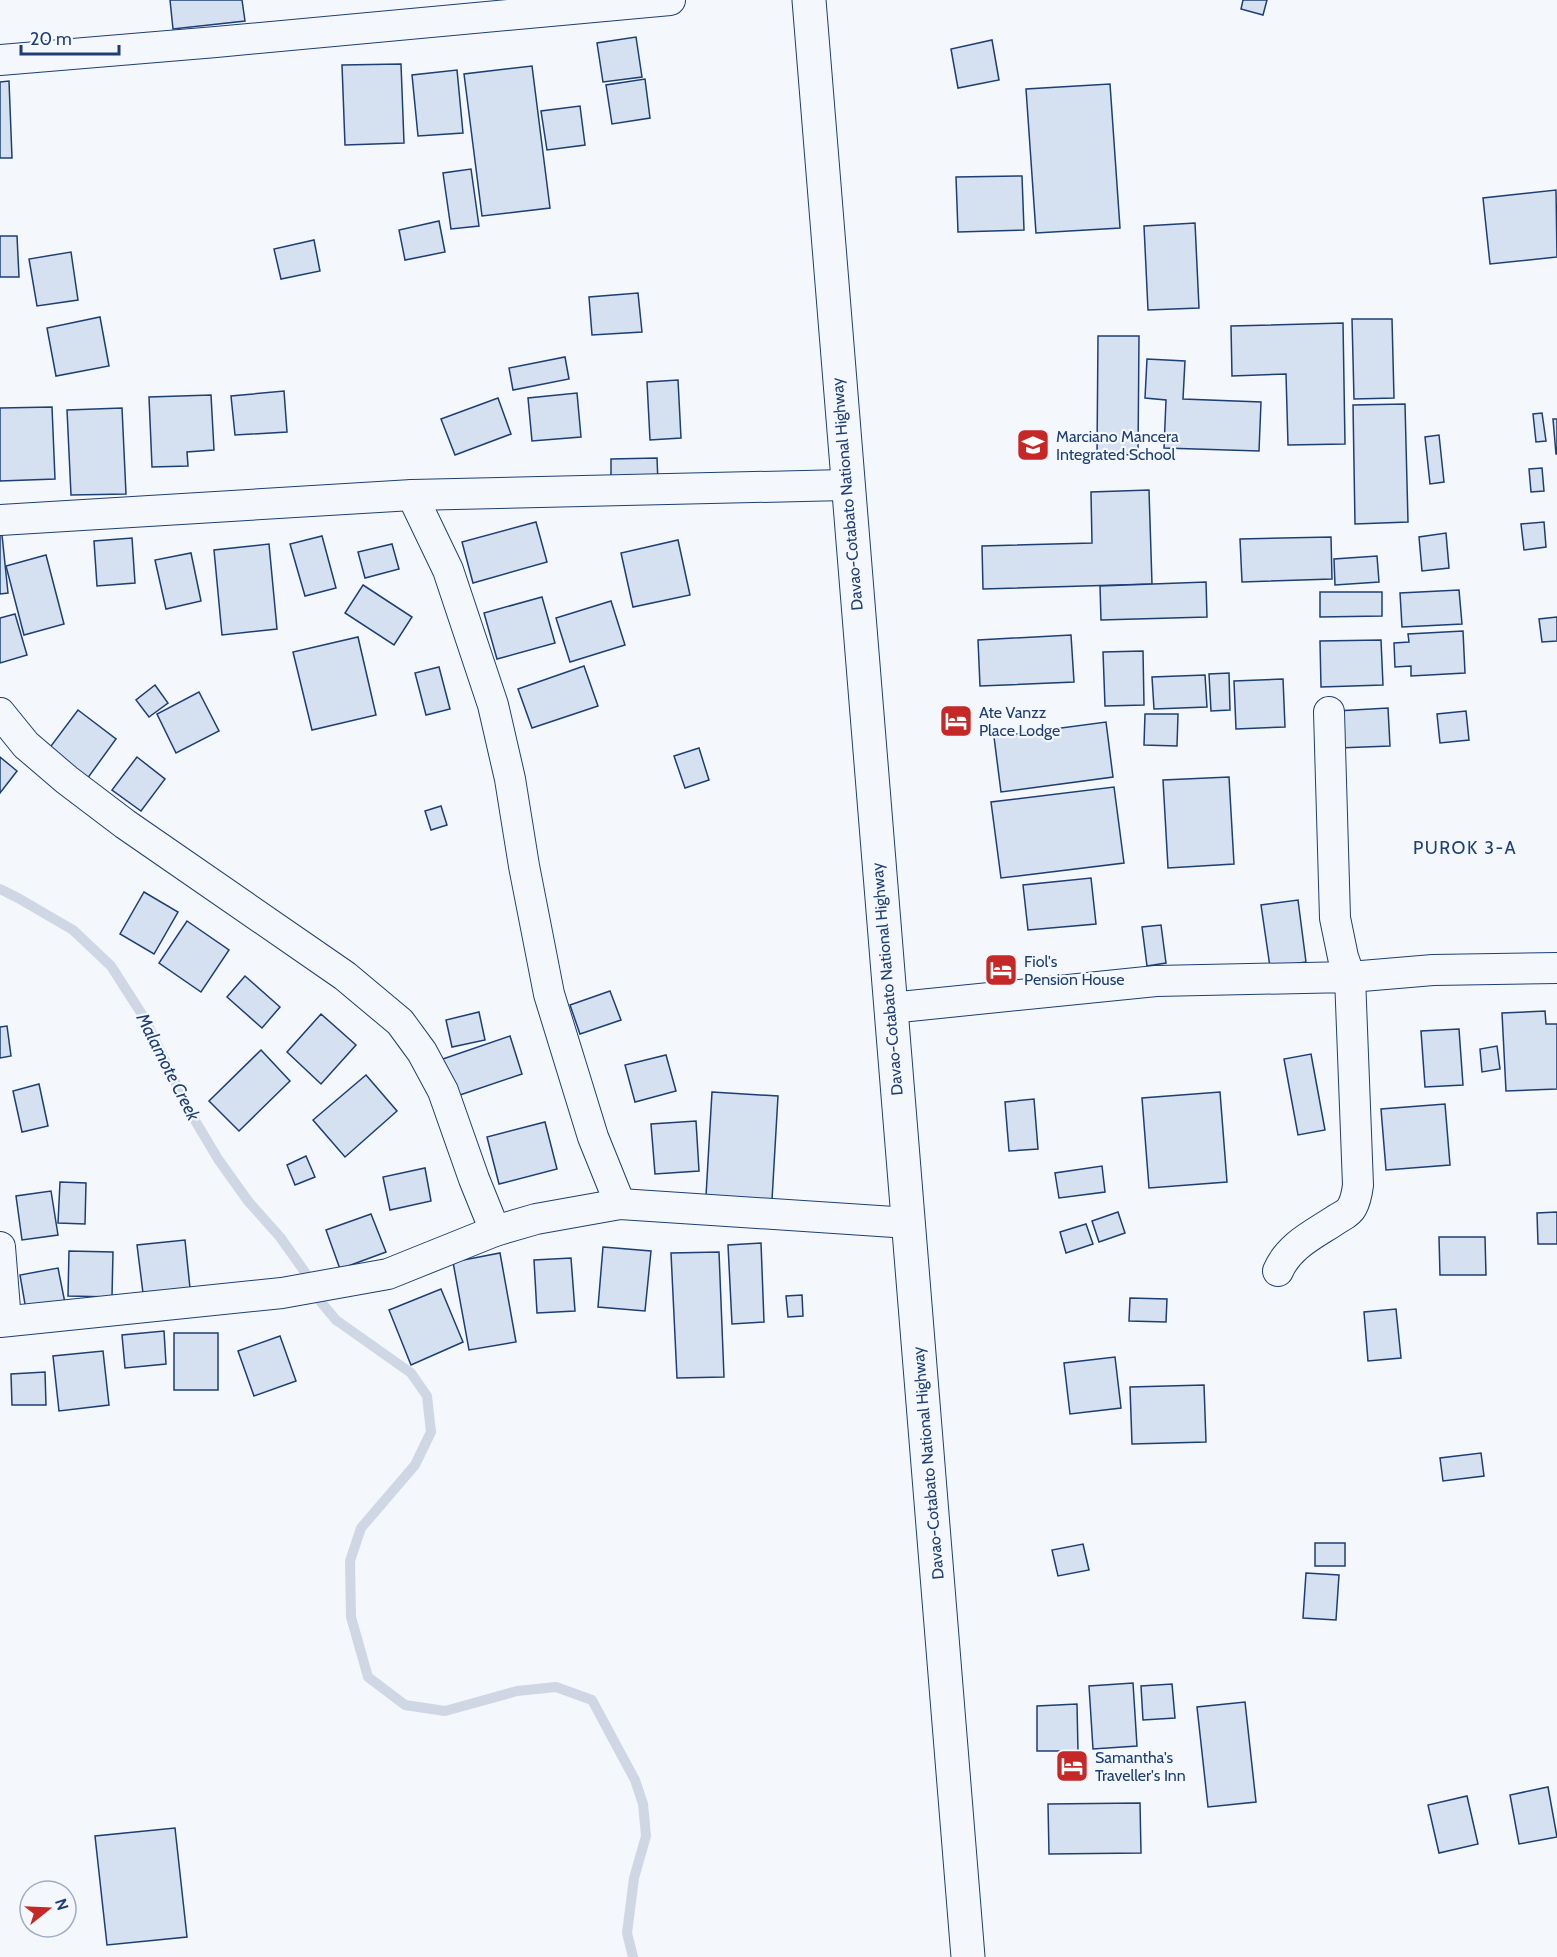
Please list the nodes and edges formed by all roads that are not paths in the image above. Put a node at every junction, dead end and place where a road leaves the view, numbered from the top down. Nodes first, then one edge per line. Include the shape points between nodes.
1 (670, 0) edge
2 (808, 0) edge
3 (0, 60) edge
4 (845, 485) junction
5 (412, 495) junction
6 (0, 520) edge
7 (1329, 712) dead end
8 (0, 713) edge
9 (1557, 968) edge
10 (1350, 977) junction
11 (890, 1008) junction
12 (620, 1204) junction
13 (909, 1223) junction
14 (495, 1231) junction
15 (0, 1247) edge
16 (1278, 1271) dead end
17 (3, 1322) edge
18 (968, 1957) edge

1 - 3 street
2 - 4 highway, Davao-Cotabato National Highway
4 - 5 street
4 - 11 highway, Davao-Cotabato National Highway
5 - 6 street
5 - 12 street via 448,570 493,705 549,994 592,1137
7 - 10 street via 1335,918
8 - 14 street via 26,745 67,780 345,976 400,1022 423,1052 443,1091
9 - 10 street via 1433,970
10 - 11 street via 1156,981
10 - 16 street via 1356,1198 1351,1210 1307,1238 1283,1260
11 - 13 highway, Davao-Cotabato National Highway
12 - 13 street
12 - 14 street via 536,1218
13 - 18 highway, Davao-Cotabato National Highway
14 - 17 street via 388,1274 242,1298
15 - 17 street

